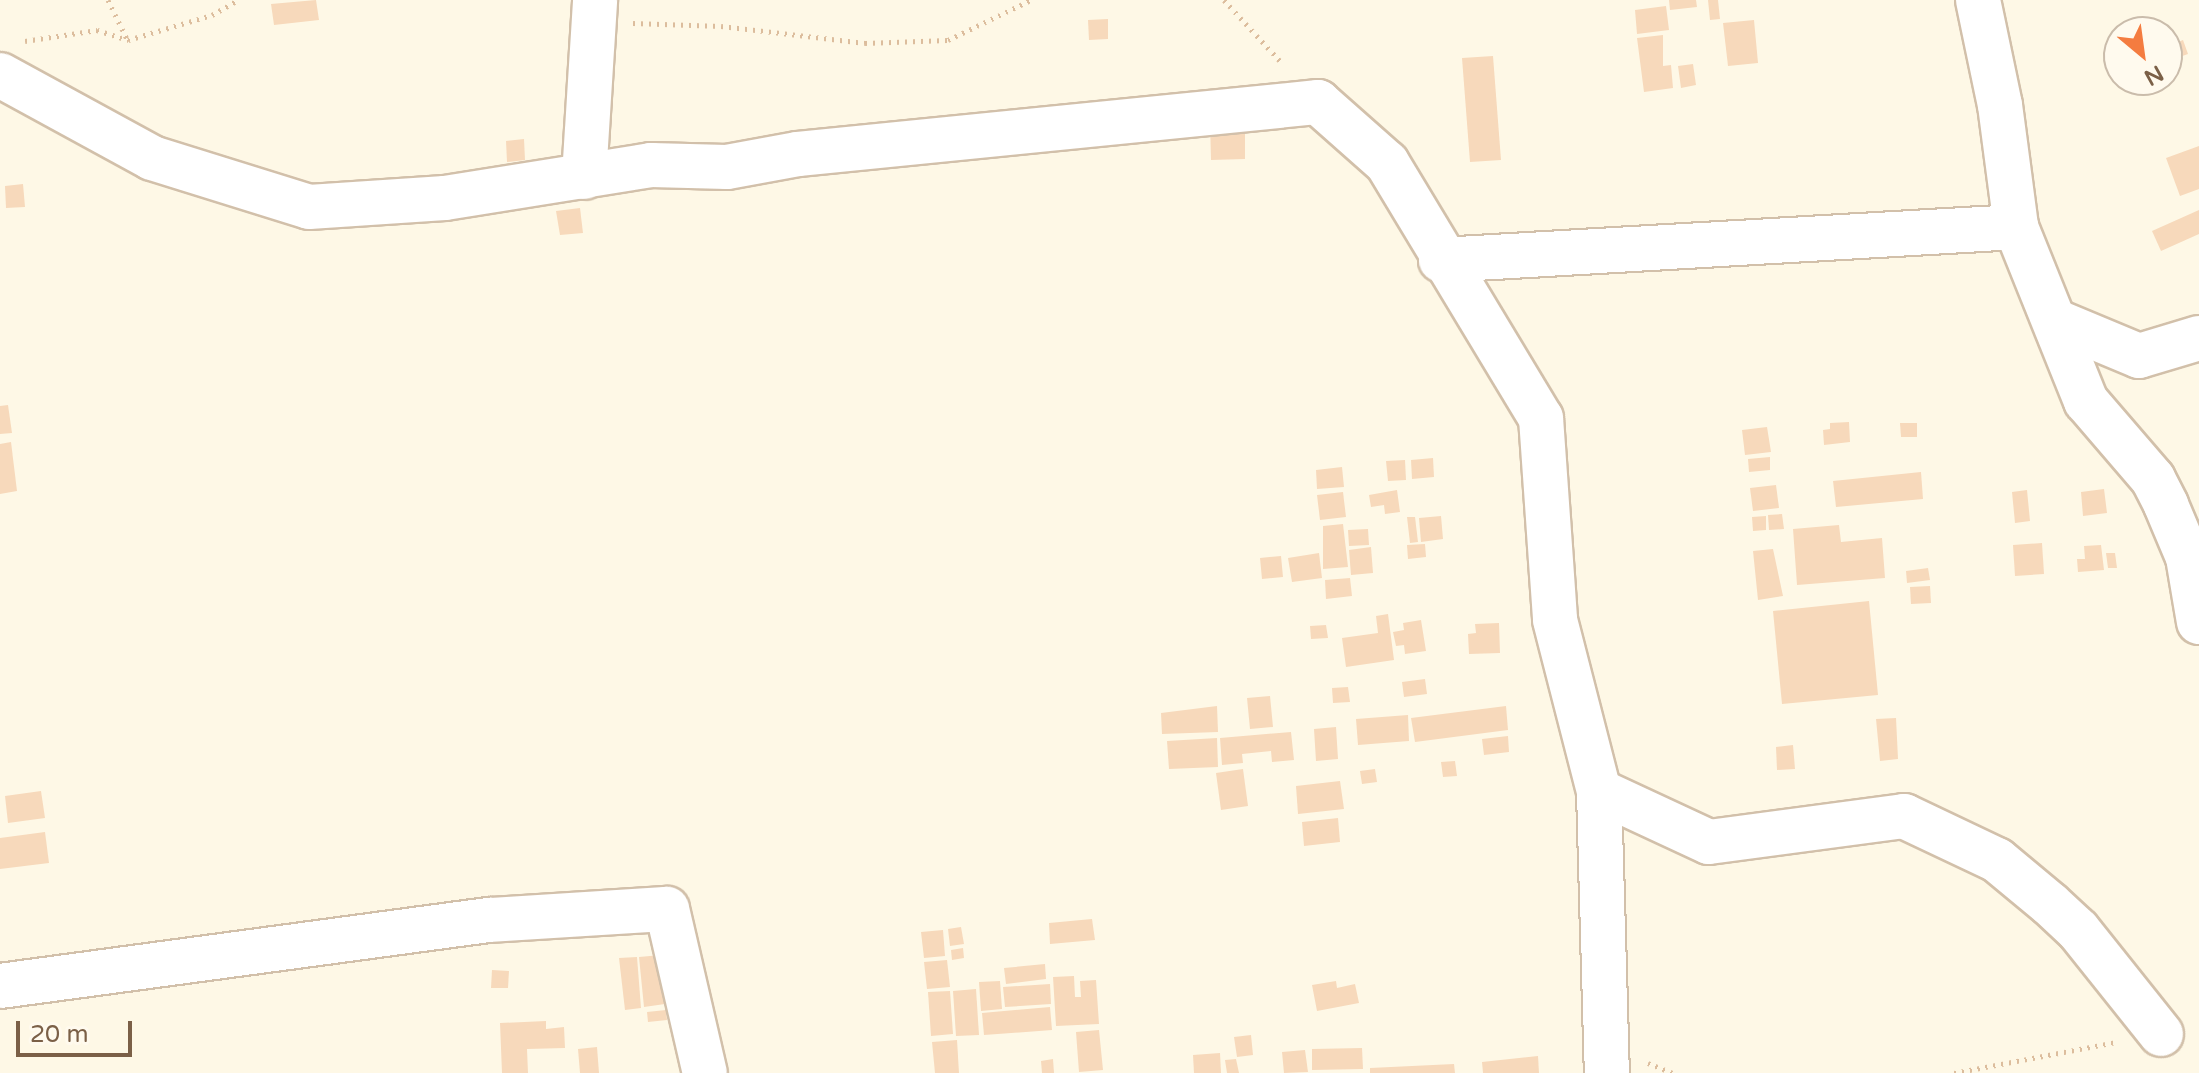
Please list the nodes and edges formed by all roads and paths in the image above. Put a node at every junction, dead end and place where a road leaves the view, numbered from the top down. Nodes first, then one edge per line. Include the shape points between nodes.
1 (108, 0) edge
2 (238, 0) edge
3 (1031, 0) edge
4 (1224, 0) edge
5 (1978, 0) edge
6 (596, 11) edge
7 (128, 40) junction
8 (7, 59) edge
9 (1318, 102) junction
10 (584, 177) junction
11 (2016, 227) junction
12 (1441, 260) junction
13 (2055, 321) junction
14 (2199, 338) edge
15 (2199, 622) edge
16 (1599, 791) junction
17 (0, 986) edge
18 (2161, 1034) joint
19 (705, 1073) edge
20 (1607, 1073) edge
21 (1954, 1073) edge

1 - 7 path
2 - 7 path via 212,15
3 - 6 path via 948,40 865,43
4 - 9 path
5 - 11 street via 2000,105
6 - 10 street
7 - 8 path via 97,30
8 - 10 street via 152,158 309,207 445,198
9 - 10 street via 829,151 727,167 651,165
9 - 12 street via 1387,163
11 - 12 street
11 - 13 street
12 - 16 street via 1541,418 1555,620
13 - 14 street via 2139,356
13 - 15 street via 2086,401 2153,479 2166,505 2188,557
16 - 18 street via 1709,842 1904,816 1997,860 2050,904 2078,930
16 - 20 street
17 - 19 street via 490,920 667,909
18 - 21 path

